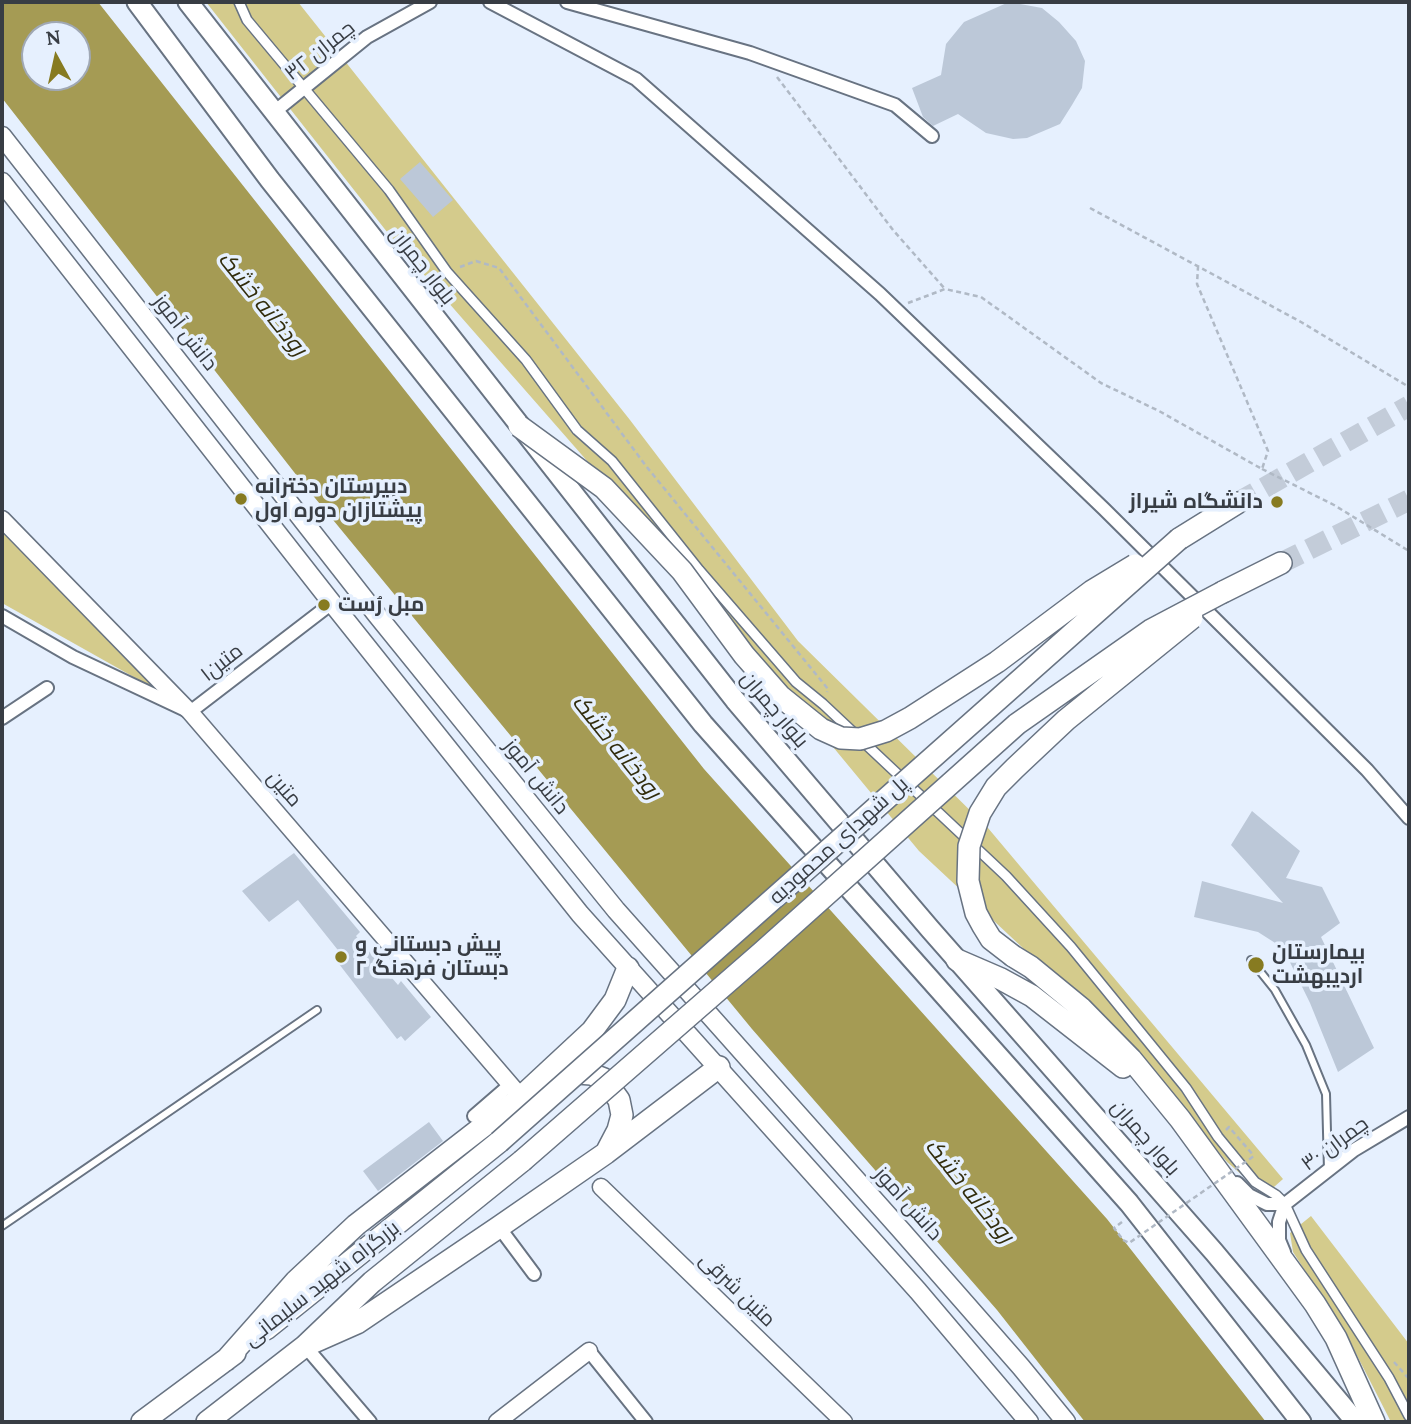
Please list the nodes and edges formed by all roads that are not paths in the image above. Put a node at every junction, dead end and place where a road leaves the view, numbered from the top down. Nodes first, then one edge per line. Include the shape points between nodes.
1 (137, 2) edge
2 (188, 2) edge
3 (239, 2) edge
4 (430, 2) edge
5 (490, 2) edge
6 (567, 2) edge
7 (305, 87) junction
8 (273, 113) junction
9 (2, 136) edge
10 (932, 136) dead end
11 (2, 183) edge
12 (519, 426) junction
13 (1237, 503) tunnel mouth
14 (2, 519) edge
15 (1179, 539) junction
16 (1281, 563) tunnel mouth
17 (1223, 592) junction
18 (332, 603) junction
19 (2, 616) edge
20 (47, 688) dead end
21 (190, 712) junction
22 (2, 718) edge
23 (1409, 818) edge
24 (957, 960) junction
25 (1251, 960) dead end
26 (628, 968) junction
27 (317, 1010) dead end
28 (719, 1067) junction
29 (537, 1083) junction
30 (1156, 1090) junction
31 (516, 1091) junction
32 (474, 1115) dead end
33 (1409, 1117) edge
34 (1180, 1119) junction
35 (499, 1142) joint
36 (606, 1153) junction
37 (522, 1161) joint
38 (1329, 1171) junction
39 (601, 1187) dead end
40 (1285, 1204) junction
41 (2, 1226) edge
42 (499, 1227) junction
43 (534, 1274) dead end
44 (1315, 1304) junction
45 (305, 1346) junction
46 (589, 1351) joint
47 (226, 1360) junction
48 (1409, 1416) edge
49 (367, 1418) edge
50 (142, 1422) edge
51 (207, 1422) edge
52 (497, 1422) edge
53 (646, 1422) edge
54 (844, 1422) edge
55 (1029, 1422) edge
56 (1066, 1422) edge
57 (1301, 1422) edge
58 (1356, 1422) edge
59 (1374, 1422) edge

1 - 57 main road via 270,180 703,724 1129,1203
2 - 8 main road, بلوار چمران
3 - 7 street via 247,20
4 - 7 street, ۳۲ چمران via 367,37
5 - 23 street via 636,79 896,309 1299,702
6 - 10 street via 762,58 895,105
7 - 8 street, ۳۲ چمران
7 - 40 street via 389,190 447,272 526,360 577,430 612,461 796,682 1006,876 1071,947 1186,1088 1255,1182
8 - 12 main road, بلوار چمران
9 - 56 main road, دانش آموز via 557,839
11 - 18 main road
12 - 15 highway, bridge via 604,488 682,571 780,696 821,729 841,738 860,739 911,718 997,662 1092,591
12 - 24 main road, بلوار چمران via 735,700
13 - 15 highway
14 - 21 street, متین
15 - 35 highway, پل شهدای محمودیه, bridge
16 - 17 highway
17 - 30 highway, bridge via 1066,720 1006,778 980,813 969,846 968,881 976,913 991,939 1082,1008
17 - 37 highway, پل شهدای محمودیه, bridge via 1151,630 1017,724
18 - 21 street, متین۱
18 - 26 main road
19 - 21 street via 74,657
20 - 22 street
21 - 31 street, متین
24 - 30 highway via 1032,996
24 - 58 main road, بلوار چمران via 1214,1252
25 - 38 lane via 1282,1001 1326,1094
26 - 28 main road
26 - 29 highway via 615,1000 592,1031
27 - 41 lane
28 - 36 highway
28 - 55 main road
29 - 31 highway
29 - 36 highway via 566,1072 604,1079 619,1100 622,1115
30 - 34 highway
31 - 32 street
31 - 47 highway via 356,1225 296,1281
33 - 38 street, ۳۰ چمران
34 - 40 street via 1249,1195 1266,1204
34 - 44 highway
35 - 47 highway, بزرگراه شهید سلیمانی
36 - 42 highway
37 - 45 highway, بزرگراه شهید سلیمانی via 372,1282
38 - 40 street, ۳۰ چمران
39 - 54 street, متین شرقی
40 - 44 street via 1279,1240
40 - 48 street via 1306,1250
42 - 43 street
42 - 45 highway via 357,1323
44 - 59 highway via 1336,1338
45 - 49 street
45 - 51 highway, بزرگراه شهید سلیمانی
46 - 52 street
46 - 53 street
47 - 50 highway, بزرگراه شهید سلیمانی

